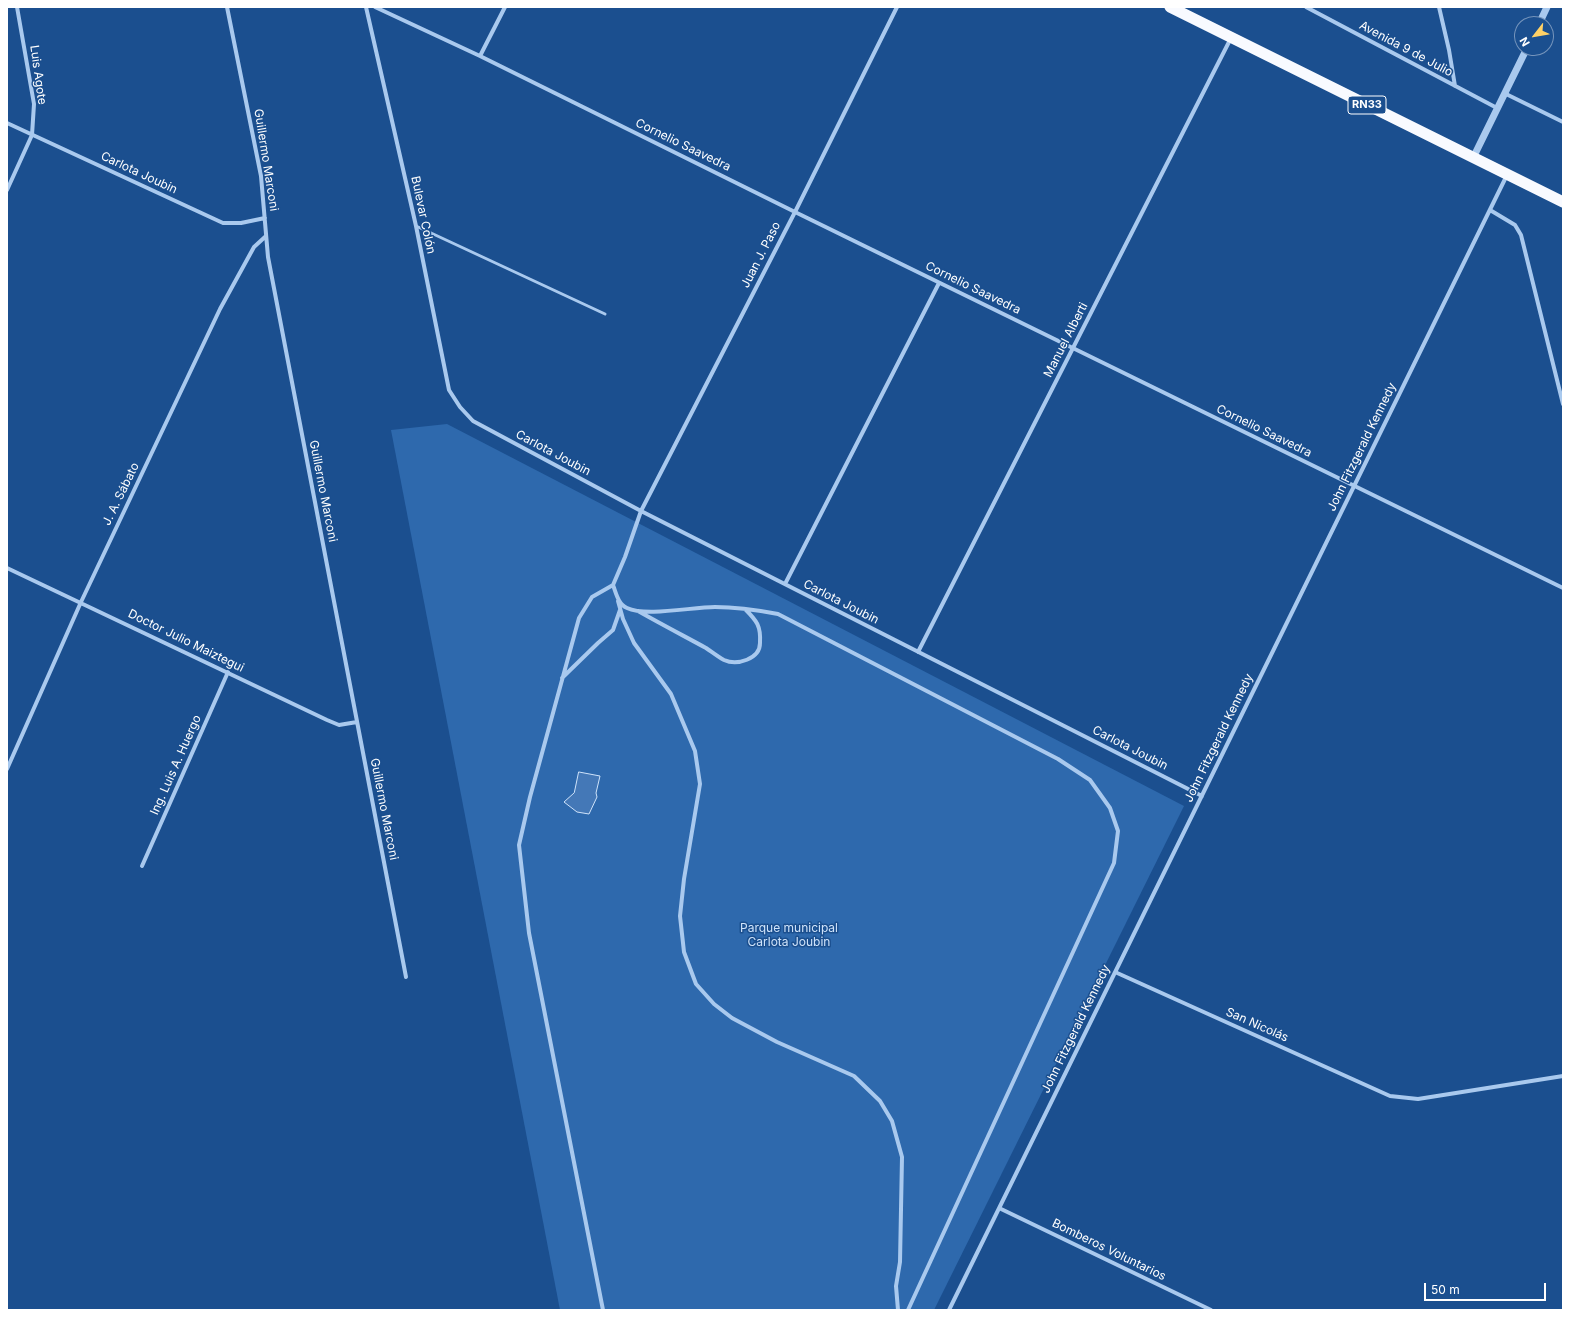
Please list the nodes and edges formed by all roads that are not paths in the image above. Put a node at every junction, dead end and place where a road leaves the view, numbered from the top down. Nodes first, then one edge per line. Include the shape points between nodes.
1 (17, 7) edge
2 (227, 7) edge
3 (366, 7) edge
4 (375, 7) edge
5 (505, 7) edge
6 (897, 7) edge
7 (1170, 7) edge
8 (1306, 7) edge
9 (1439, 7) edge
10 (1231, 37) junction
11 (480, 56) junction
12 (1523, 56) edge
13 (1455, 86) junction
14 (1504, 93) junction
15 (1497, 108) junction
16 (1563, 122) edge
17 (7, 123) edge
18 (32, 135) junction
19 (1473, 158) junction
20 (1507, 175) junction
21 (7, 190) edge
22 (1563, 202) edge
23 (1490, 210) junction
24 (795, 212) junction
25 (265, 218) junction
26 (416, 226) junction
27 (266, 236) junction
28 (939, 283) junction
29 (605, 314) dead end
30 (1073, 348) junction
31 (1563, 404) edge
32 (473, 421) joint
33 (1354, 486) junction
34 (642, 511) junction
35 (7, 568) edge
36 (785, 584) junction
37 (613, 585) junction
38 (1563, 588) edge
39 (617, 598) junction
40 (81, 602) junction
41 (745, 608) junction
42 (620, 610) junction
43 (638, 611) junction
44 (918, 652) junction
45 (228, 672) junction
46 (562, 678) junction
47 (357, 722) junction
48 (7, 769) edge
49 (1202, 796) junction
50 (142, 866) dead end
51 (1115, 972) junction
52 (406, 977) dead end
53 (1563, 1076) edge
54 (1000, 1208) junction
55 (603, 1310) edge
56 (898, 1310) edge
57 (908, 1310) edge
58 (949, 1310) edge
59 (1211, 1310) edge

1 - 18 street, Luis Agote via 34,104
2 - 25 street, Guillermo Marconi via 261,176
3 - 26 street, Bulevar Colón
4 - 11 street, Cornelio Saavedra
5 - 11 street
6 - 24 street, Juan J. Paso
7 - 10 highway, RN33
8 - 13 street, Avenida 9 de Julio
9 - 13 street
10 - 19 highway, RN33
10 - 30 street, Manuel Alberti
11 - 24 street, Cornelio Saavedra
12 - 14 street
13 - 15 street, Avenida 9 de Julio
14 - 15 street
14 - 16 street
15 - 19 street
17 - 18 street, Carlota Joubin
18 - 21 street, Luis Agote
18 - 25 street, Carlota Joubin via 223,223 241,223
19 - 20 highway, RN33
20 - 22 highway, RN33
20 - 23 street, John Fitzgerald Kennedy
23 - 31 street via 1515,226 1521,235
23 - 33 street, John Fitzgerald Kennedy
24 - 28 street, Cornelio Saavedra
24 - 34 street, Juan J. Paso
25 - 27 street, Guillermo Marconi
26 - 29 lane
26 - 32 street, Bulevar Colón via 449,390
27 - 40 street, J. A. Sábato via 254,247 220,309
27 - 47 street, Guillermo Marconi
28 - 30 street, Cornelio Saavedra
28 - 36 street
30 - 33 street, Cornelio Saavedra
30 - 44 street, Manuel Alberti
32 - 34 street, Carlota Joubin
33 - 38 street, Cornelio Saavedra
33 - 49 street, John Fitzgerald Kennedy
34 - 36 street, Carlota Joubin
34 - 37 street, Juan J. Paso
35 - 40 street, Doctor Julio Maiztegui
36 - 44 street, Carlota Joubin
37 - 39 street
37 - 46 street via 592,597 579,618
39 - 42 street
39 - 43 street via 626,607
40 - 45 street, Doctor Julio Maiztegui
40 - 48 street, J. A. Sábato
41 - 43 street
41 - 43 street via 758,622 761,634 760,649 753,658 742,661 725,661
41 - 57 street via 778,614 1058,759 1090,780 1110,808 1118,830 1114,863
42 - 46 street via 613,630
42 - 56 street via 634,643 671,694 695,751 700,784 680,916 684,952 696,984 714,1004 732,1018 783,1045 854,1076 880,1101 892,1121 902,1157 900,1262 896,1286
44 - 49 street, Carlota Joubin
45 - 47 street, Doctor Julio Maiztegui via 327,720 340,725
45 - 50 street, Ing. Luis A. Huergo
46 - 55 street via 519,845 529,933
47 - 52 street, Guillermo Marconi
49 - 51 street, John Fitzgerald Kennedy
51 - 53 street, San Nicolás via 1390,1096 1418,1099
51 - 54 street, John Fitzgerald Kennedy
54 - 58 street, John Fitzgerald Kennedy
54 - 59 street, Bomberos Voluntarios

